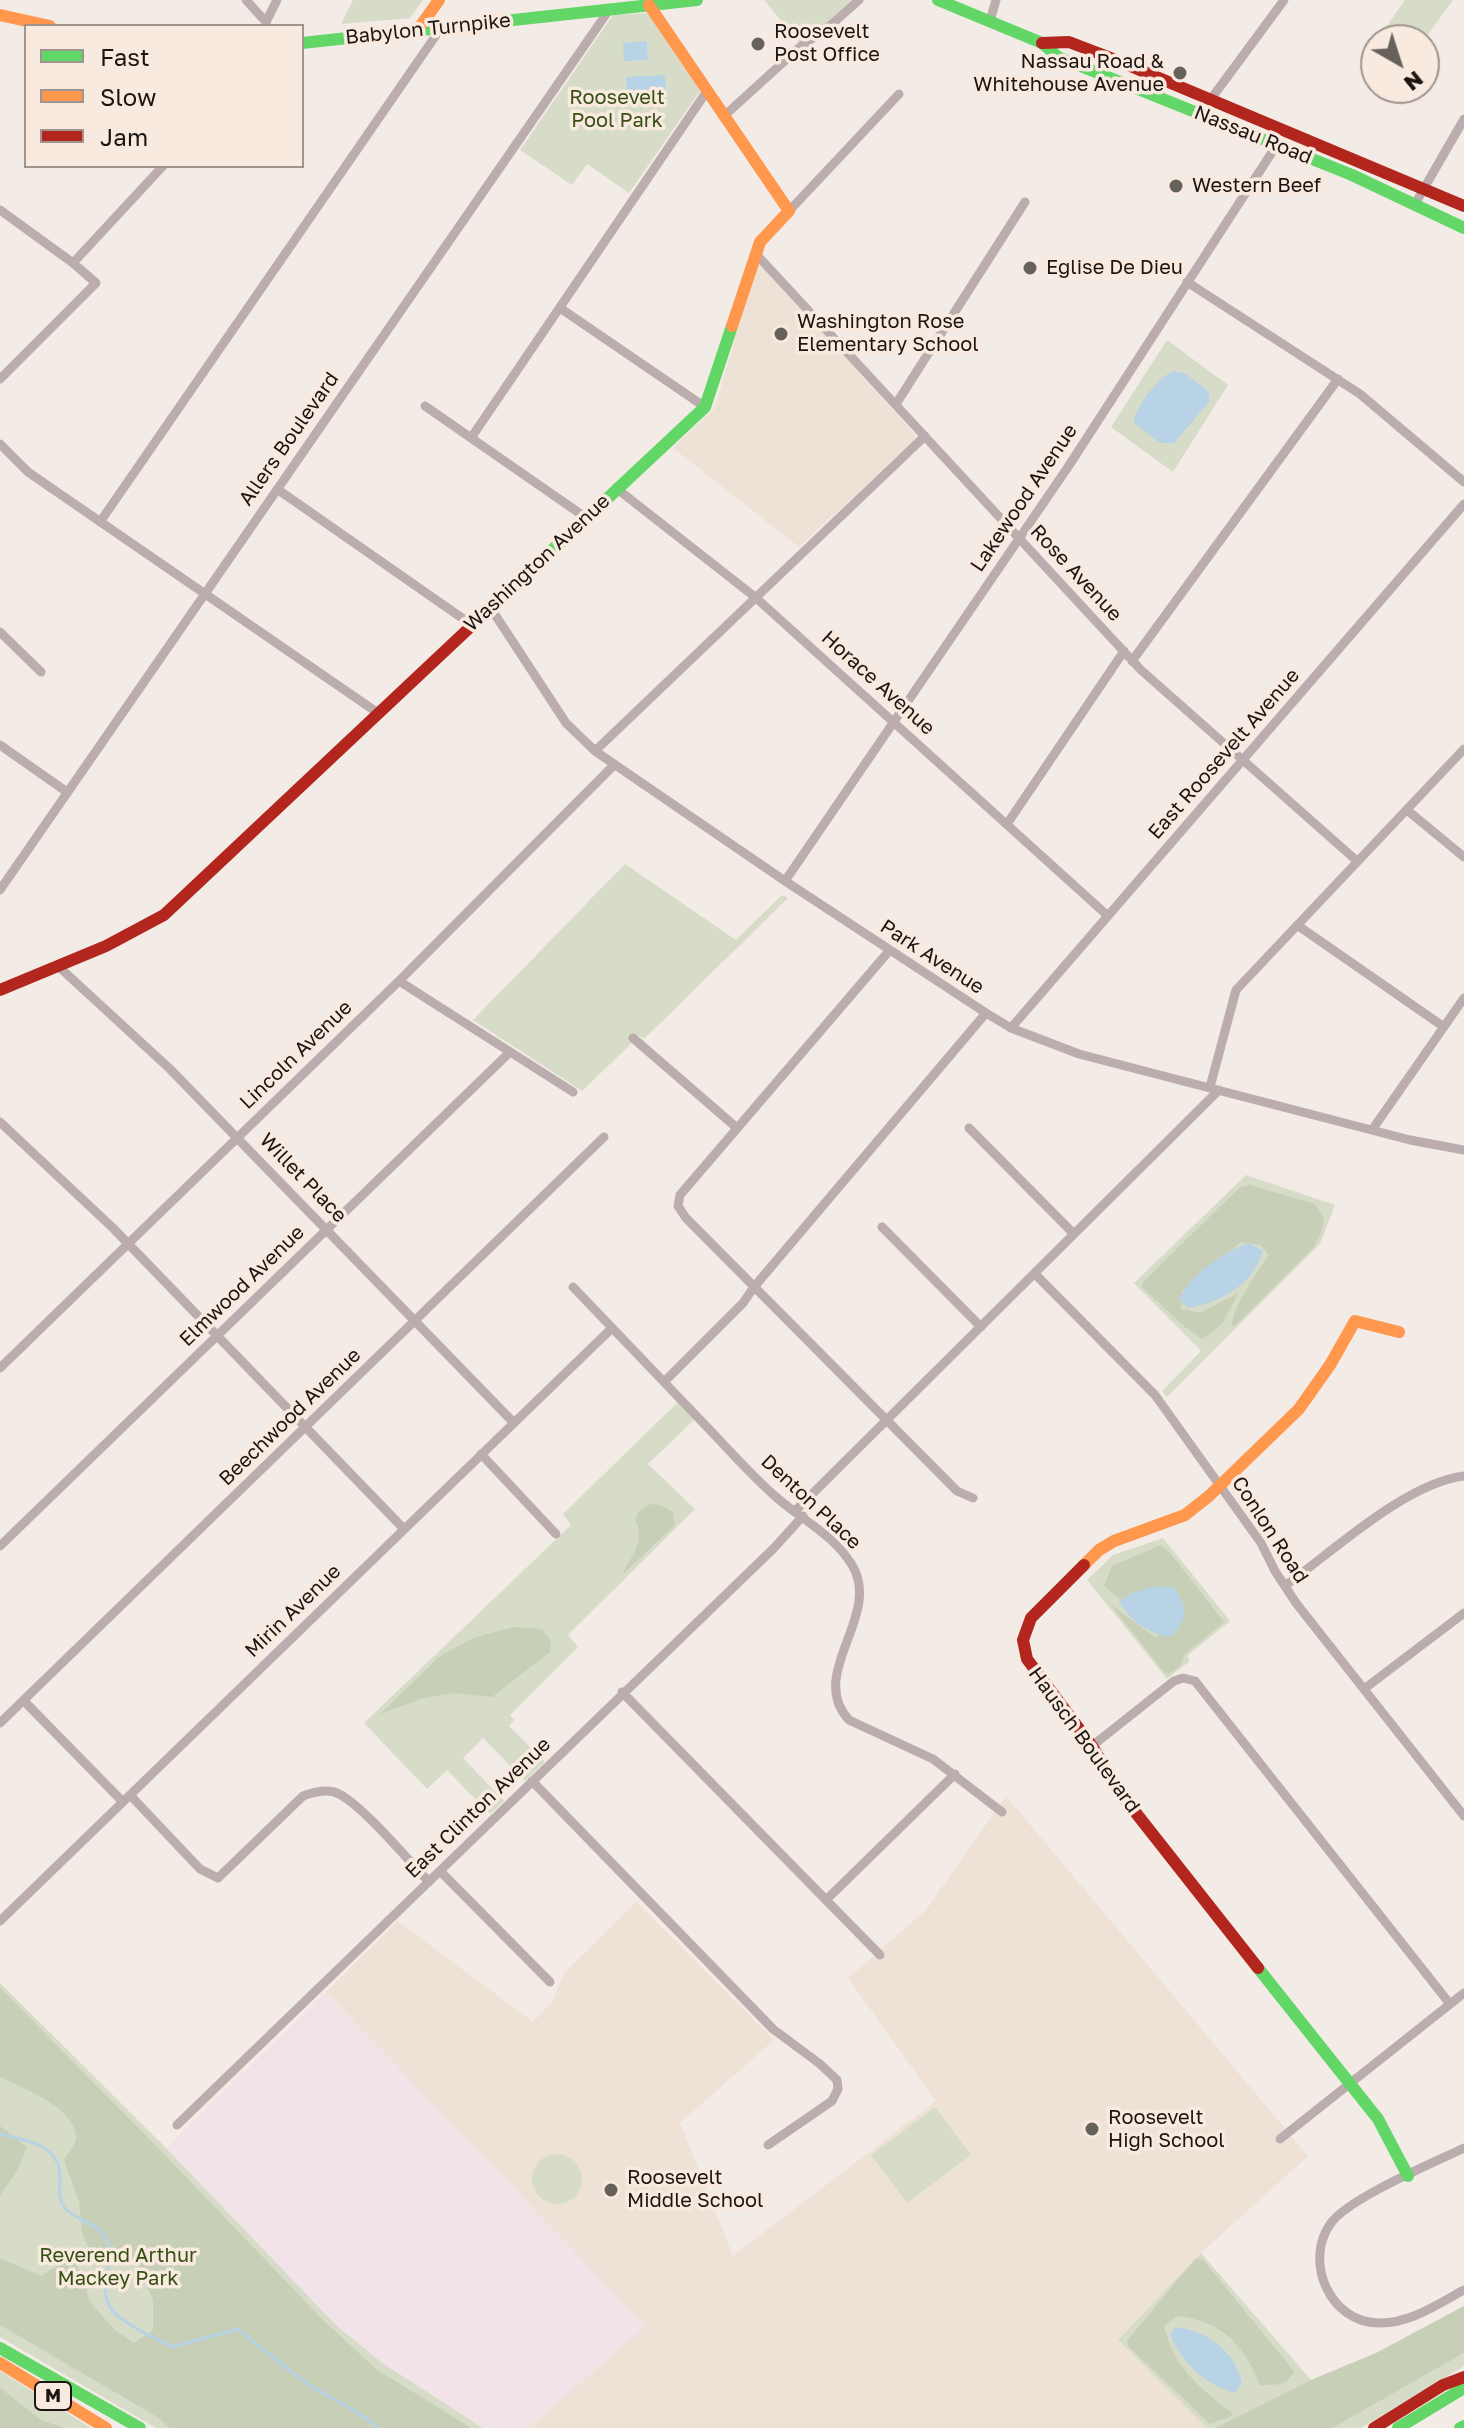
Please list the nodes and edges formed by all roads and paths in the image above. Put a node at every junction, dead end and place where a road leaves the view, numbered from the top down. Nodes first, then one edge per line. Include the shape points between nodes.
1 (246, 0) edge
2 (277, 0) edge
3 (439, 0) edge
4 (697, 0) edge
5 (859, 0) edge
6 (938, 0) edge
7 (996, 0) edge
8 (1284, 0) edge
9 (649, 5) junction
10 (609, 10) junction
11 (1, 16) edge
12 (990, 21) junction
13 (40, 24) edge
14 (267, 24) edge
15 (441, 28) junction
16 (417, 31) junction
17 (304, 43) edge
18 (1042, 43) junction
19 (707, 91) junction
20 (899, 94) dead end
21 (1211, 99) junction
22 (1181, 106) junction
23 (724, 116) junction
24 (1464, 119) edge
25 (1287, 130) junction
26 (1277, 145) junction
27 (161, 168) edge
28 (1424, 187) junction
29 (1025, 202) dead end
30 (1415, 204) junction
31 (1464, 206) edge
32 (0, 210) edge
33 (789, 211) junction
34 (1464, 228) edge
35 (756, 254) junction
36 (73, 263) junction
37 (1187, 282) junction
38 (560, 308) junction
39 (0, 379) edge
40 (1338, 379) junction
41 (896, 404) junction
42 (425, 406) dead end
43 (705, 407) junction
44 (925, 436) junction
45 (471, 438) junction
46 (0, 444) edge
47 (1464, 482) edge
48 (616, 488) junction
49 (277, 489) junction
50 (1464, 504) edge
51 (585, 517) junction
52 (100, 522) junction
53 (1018, 538) junction
54 (204, 594) junction
55 (755, 597) junction
56 (490, 607) junction
57 (472, 625) junction
58 (0, 632) edge
59 (1124, 651) junction
60 (1132, 661) junction
61 (41, 672) dead end
62 (378, 713) junction
63 (894, 722) junction
64 (0, 745) edge
65 (1464, 749) edge
66 (595, 751) junction
67 (1241, 761) junction
68 (614, 765) junction
69 (67, 792) junction
70 (1407, 810) junction
71 (1007, 824) junction
72 (1464, 857) edge
73 (1357, 861) junction
74 (785, 881) junction
75 (0, 890) edge
76 (1108, 916) junction
77 (1297, 925) junction
78 (889, 951) junction
79 (58, 966) junction
80 (399, 981) junction
81 (0, 990) edge
82 (1464, 998) edge
83 (986, 1013) junction
84 (1444, 1027) junction
85 (1011, 1028) junction
86 (633, 1038) dead end
87 (510, 1052) junction
88 (1214, 1089) junction
89 (573, 1092) dead end
90 (0, 1122) edge
91 (737, 1128) junction
92 (969, 1128) dead end
93 (1372, 1130) junction
94 (238, 1137) junction
95 (604, 1137) dead end
96 (1464, 1150) edge
97 (882, 1227) dead end
98 (327, 1229) junction
99 (1074, 1234) junction
100 (128, 1244) junction
101 (1035, 1274) junction
102 (573, 1287) dead end
103 (754, 1287) junction
104 (416, 1320) junction
105 (981, 1327) junction
106 (612, 1328) junction
107 (1399, 1332) dead end
108 (216, 1336) junction
109 (0, 1368) edge
110 (664, 1382) junction
111 (886, 1420) junction
112 (514, 1423) junction
113 (305, 1427) junction
114 (481, 1454) junction
115 (1464, 1476) edge
116 (1220, 1485) junction
117 (973, 1498) dead end
118 (799, 1514) junction
119 (404, 1529) junction
120 (556, 1534) dead end
121 (0, 1546) edge
122 (1285, 1586) junction
123 (1464, 1613) edge
124 (1364, 1689) junction
125 (622, 1692) junction
126 (24, 1701) junction
127 (0, 1723) edge
128 (1092, 1746) junction
129 (955, 1774) junction
130 (532, 1781) junction
131 (127, 1798) junction
132 (1002, 1812) dead end
133 (1464, 1816) edge
134 (440, 1871) junction
135 (429, 1882) junction
136 (826, 1900) junction
137 (0, 1921) edge
138 (880, 1955) dead end
139 (550, 1982) dead end
140 (1464, 1993) edge
141 (1450, 2004) junction
142 (1350, 2083) junction
143 (177, 2125) dead end
144 (1280, 2139) dead end
145 (768, 2145) dead end
146 (1464, 2148) edge
147 (1408, 2176) junction
148 (1464, 2290) edge
149 (0, 2348) edge
150 (0, 2363) edge
151 (1464, 2377) edge
152 (1464, 2388) edge
153 (106, 2428) edge
154 (140, 2428) edge
155 (1374, 2428) edge
156 (1398, 2428) edge

1 - 14 street
2 - 14 street
3 - 16 main road
4 - 9 main road, Babylon Turnpike
5 - 23 street
6 - 12 main road, Nassau Road
7 - 12 street
8 - 21 street
9 - 10 main road, Babylon Turnpike
9 - 19 main road
10 - 15 main road, Babylon Turnpike
10 - 49 street, Allers Boulevard
11 - 13 main road
12 - 18 main road, Nassau Road
15 - 16 main road, Babylon Turnpike
15 - 52 street
16 - 17 main road, Babylon Turnpike
18 - 21 main road, Nassau Road via 1069,42
18 - 22 main road, Nassau Road via 1058,57
19 - 23 main road
19 - 38 street
20 - 33 street
21 - 22 main road via 1203,105
21 - 25 main road, Nassau Road
22 - 26 main road, Nassau Road
23 - 33 main road
24 - 28 street
25 - 26 street, Lakewood Avenue
25 - 28 main road, Nassau Road
26 - 30 main road, Nassau Road
26 - 37 street, Lakewood Avenue
27 - 36 street
28 - 30 street
28 - 31 main road, Nassau Road
29 - 41 street
30 - 34 main road, Nassau Road
32 - 36 street
33 - 35 main road, Washington Avenue via 760,242
35 - 41 street, Rose Avenue
35 - 43 main road, Washington Avenue
36 - 39 street via 96,283
37 - 40 street
37 - 53 street, Lakewood Avenue
38 - 43 street
38 - 45 street
40 - 47 street
40 - 60 street
41 - 44 street, Rose Avenue
42 - 45 street
43 - 48 main road, Washington Avenue
44 - 53 street, Rose Avenue
44 - 55 street
45 - 51 street
46 - 52 street via 28,472
48 - 51 main road, Washington Avenue
48 - 55 street, Horace Avenue
49 - 54 street, Allers Boulevard
49 - 57 street
50 - 67 street, East Roosevelt Avenue
51 - 56 main road, Washington Avenue
52 - 54 street
53 - 59 street, Rose Avenue
53 - 63 street, Lakewood Avenue
54 - 62 street
54 - 69 street, Allers Boulevard
55 - 63 street, Horace Avenue
55 - 66 street
56 - 57 main road, Washington Avenue
56 - 66 street, Park Avenue via 566,723
57 - 62 main road, Washington Avenue
58 - 61 street
59 - 60 street, Rose Avenue
59 - 71 street
60 - 67 street, Rose Avenue
62 - 79 main road, Washington Avenue via 164,915
63 - 71 street, Horace Avenue
63 - 74 street, Lakewood Avenue
64 - 69 street
65 - 70 street
66 - 68 street, Park Avenue
67 - 73 street, Rose Avenue
67 - 76 street, East Roosevelt Avenue
68 - 74 street, Park Avenue
68 - 80 street, Lincoln Avenue
69 - 75 street, Allers Boulevard
70 - 72 street
70 - 73 street
71 - 76 street, Horace Avenue
73 - 77 street
74 - 78 street, Park Avenue
76 - 85 street, East Roosevelt Avenue
77 - 84 street
77 - 88 street via 1236,990
78 - 83 street, Park Avenue
78 - 91 street
79 - 81 main road, Washington Avenue
79 - 94 street, Willet Place
80 - 87 street
80 - 94 street, Lincoln Avenue
82 - 84 street
83 - 85 street, Park Avenue
83 - 103 street
84 - 93 street
85 - 88 street, Park Avenue via 1079,1054
86 - 91 street
87 - 89 street
87 - 98 street, Elmwood Avenue
88 - 93 street, Park Avenue
88 - 99 street
90 - 100 street
91 - 103 street via 680,1195 678,1206
92 - 99 street
93 - 96 street, Park Avenue
94 - 98 street, Willet Place
94 - 100 street, Lincoln Avenue
95 - 104 street, Beechwood Avenue
97 - 105 street
98 - 104 street, Willet Place
98 - 108 street, Elmwood Avenue
99 - 101 street
100 - 108 street
100 - 109 street, Lincoln Avenue
101 - 105 street
101 - 116 street, Conlon Road via 1155,1395
102 - 106 street, Denton Place
103 - 110 street
103 - 111 street
104 - 112 street, Willet Place
104 - 113 street, Beechwood Avenue
105 - 111 street
106 - 110 street, Denton Place
106 - 112 street, Mirin Avenue
107 - 116 main road, Hausch Boulevard via 1355,1321 1299,1409
108 - 113 street
108 - 121 street, Elmwood Avenue
110 - 118 street, Denton Place via 775,1497
111 - 117 street via 957,1491
111 - 118 street, East Clinton Avenue
112 - 114 street, Mirin Avenue
113 - 119 street
113 - 126 street, Beechwood Avenue
114 - 119 street, Mirin Avenue
114 - 120 street
115 - 122 street via 1431,1484 1403,1499
116 - 122 street, Conlon Road
116 - 128 main road, Hausch Boulevard via 1185,1515 1099,1550 1027,1623 1022,1643 1027,1659
118 - 125 street, East Clinton Avenue via 774,1548
118 - 129 street, Denton Place via 843,1553 859,1583 858,1607 835,1678 840,1709 849,1720
119 - 131 street, Mirin Avenue
122 - 124 street, Conlon Road
123 - 124 street
124 - 133 street, Conlon Road
125 - 130 street, East Clinton Avenue
125 - 136 street
126 - 127 street, Beechwood Avenue
126 - 131 street
128 - 141 street via 1174,1681 1195,1681
128 - 142 main road, Hausch Boulevard via 1121,1794
129 - 132 street, Denton Place
129 - 136 street
130 - 134 street, East Clinton Avenue
130 - 145 street via 770,2026 837,2080 832,2101
131 - 135 street via 200,1869 218,1878 303,1796 339,1793
131 - 137 street, Mirin Avenue
134 - 135 street, East Clinton Avenue
134 - 139 street
135 - 143 street, East Clinton Avenue
136 - 138 street
140 - 141 street
141 - 142 street
142 - 144 street
142 - 147 main road, Hausch Boulevard via 1378,2119
146 - 147 street
147 - 148 street via 1346,2207 1330,2223 1321,2242 1324,2285 1336,2304 1367,2322 1401,2321
149 - 154 main road
150 - 153 main road, M
151 - 155 main road
152 - 156 main road

